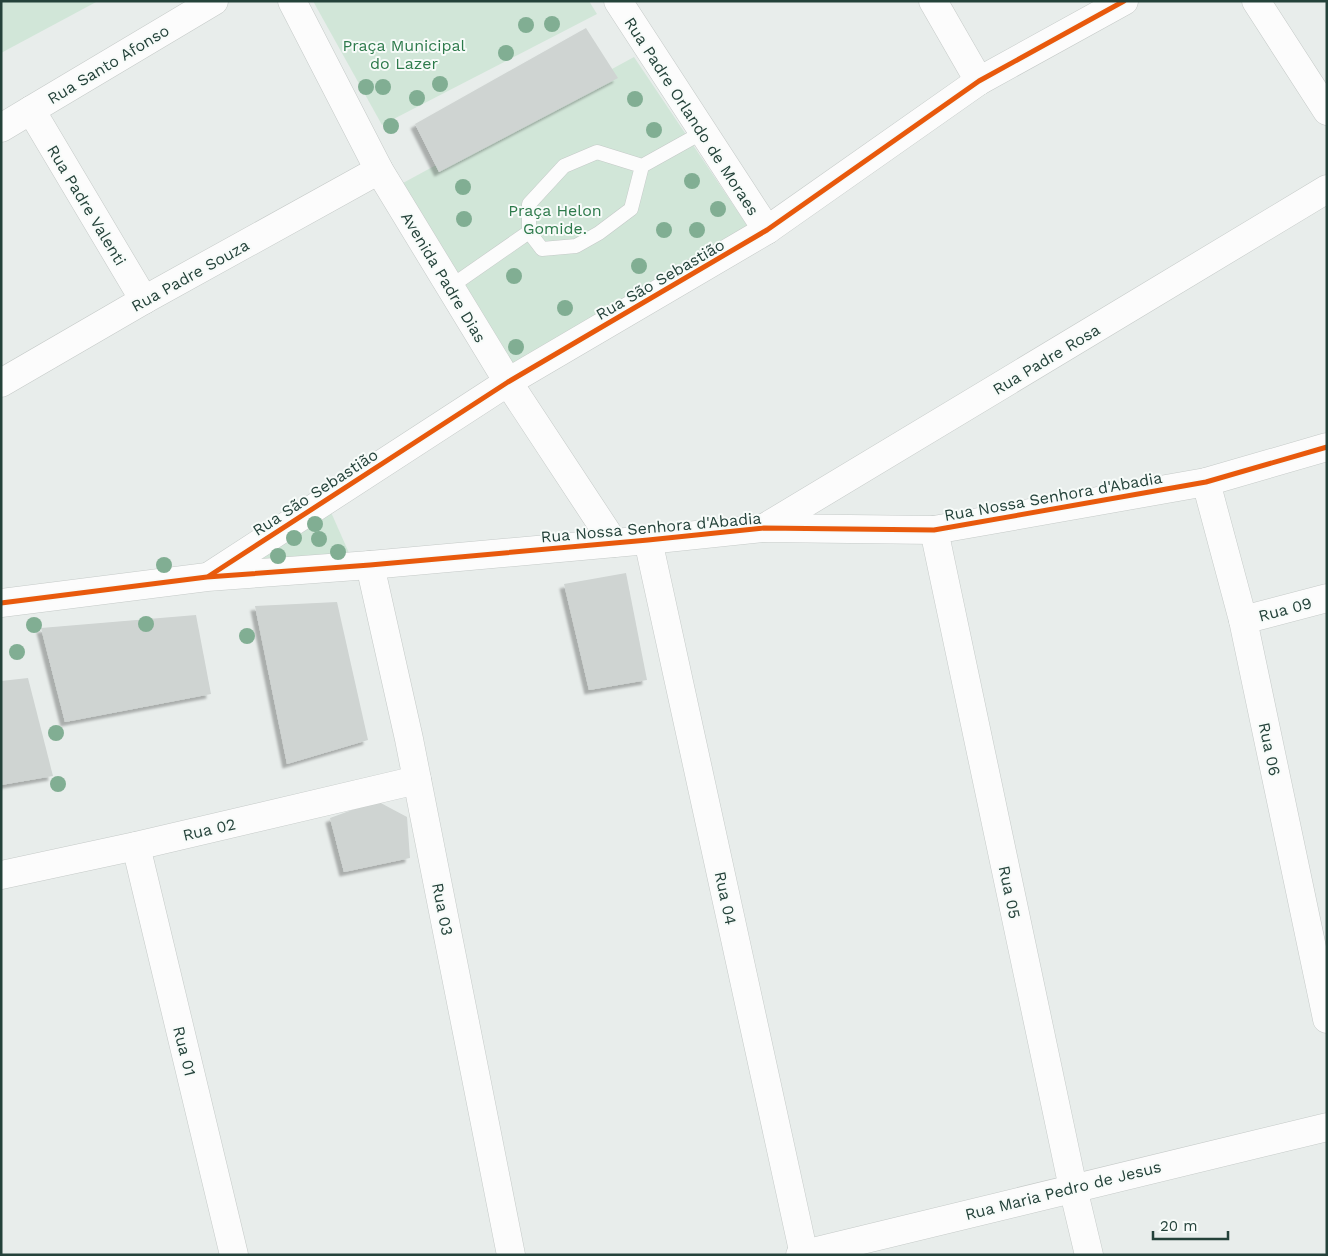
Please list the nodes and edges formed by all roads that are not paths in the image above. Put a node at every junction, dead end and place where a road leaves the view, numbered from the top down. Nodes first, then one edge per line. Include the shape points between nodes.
1 (214, 1) edge
2 (292, 1) edge
3 (618, 1) edge
4 (933, 1) edge
5 (1124, 1) edge
6 (1256, 1) edge
7 (979, 80) junction
8 (31, 110) junction
9 (1327, 111) edge
10 (1, 128) edge
11 (703, 132) junction
12 (642, 166) junction
13 (379, 170) junction
14 (1327, 189) edge
15 (767, 230) junction
16 (529, 232) junction
17 (450, 287) junction
18 (144, 300) junction
19 (508, 382) junction
20 (1, 383) edge
21 (1327, 447) edge
22 (1206, 482) junction
23 (764, 528) junction
24 (934, 530) junction
25 (648, 540) junction
26 (614, 543) junction
27 (370, 565) junction
28 (207, 577) junction
29 (1327, 598) edge
30 (1, 603) edge
31 (1243, 620) junction
32 (417, 780) junction
33 (136, 846) junction
34 (1, 875) edge
35 (1327, 1019) edge
36 (1327, 1127) edge
37 (1073, 1188) junction
38 (802, 1254) edge
39 (234, 1255) edge
40 (511, 1255) edge
41 (1089, 1255) edge

1 - 8 street, Rua Santo Afonso
2 - 13 street, Avenida Padre Dias
3 - 11 street, Rua Padre Orlando de Moraes
4 - 7 street
5 - 7 street, Rua São Sebastião
6 - 9 street
7 - 15 street, Rua São Sebastião
8 - 10 street, Rua Santo Afonso
8 - 18 street, Rua Padre Valenti
11 - 12 lane
11 - 15 street, Rua Padre Orlando de Moraes
12 - 16 lane via 596,152 564,166 529,204
12 - 16 lane via 631,209 576,246 542,249
13 - 17 street, Avenida Padre Dias
13 - 18 street, Rua Padre Souza
14 - 23 street, Rua Padre Rosa
15 - 19 street, Rua São Sebastião
16 - 17 lane
17 - 19 street, Avenida Padre Dias
18 - 20 street, Rua Padre Souza
19 - 26 street, Avenida Padre Dias
19 - 28 street, Rua São Sebastião
21 - 22 street, Rua Nossa Senhora d'Abadia
22 - 24 street, Rua Nossa Senhora d'Abadia
22 - 31 street, Rua 06
23 - 24 street, Rua Nossa Senhora d'Abadia
23 - 25 street, Rua Nossa Senhora d'Abadia
24 - 37 street, Rua 05
25 - 26 street, Rua Nossa Senhora d'Abadia
25 - 38 street, Rua 04
26 - 27 street, Rua Nossa Senhora d'Abadia
27 - 28 street, Rua Nossa Senhora d'Abadia
27 - 32 street, Rua 03
28 - 30 street, Rua Nossa Senhora d'Abadia
29 - 31 street, Rua 09
31 - 35 street, Rua 06
32 - 33 street, Rua 02
32 - 40 street, Rua 03
33 - 34 street, Rua 02
33 - 39 street, Rua 01
36 - 37 street, Rua Maria Pedro de Jesus
37 - 38 street, Rua Maria Pedro de Jesus
37 - 41 street, Rua 05

